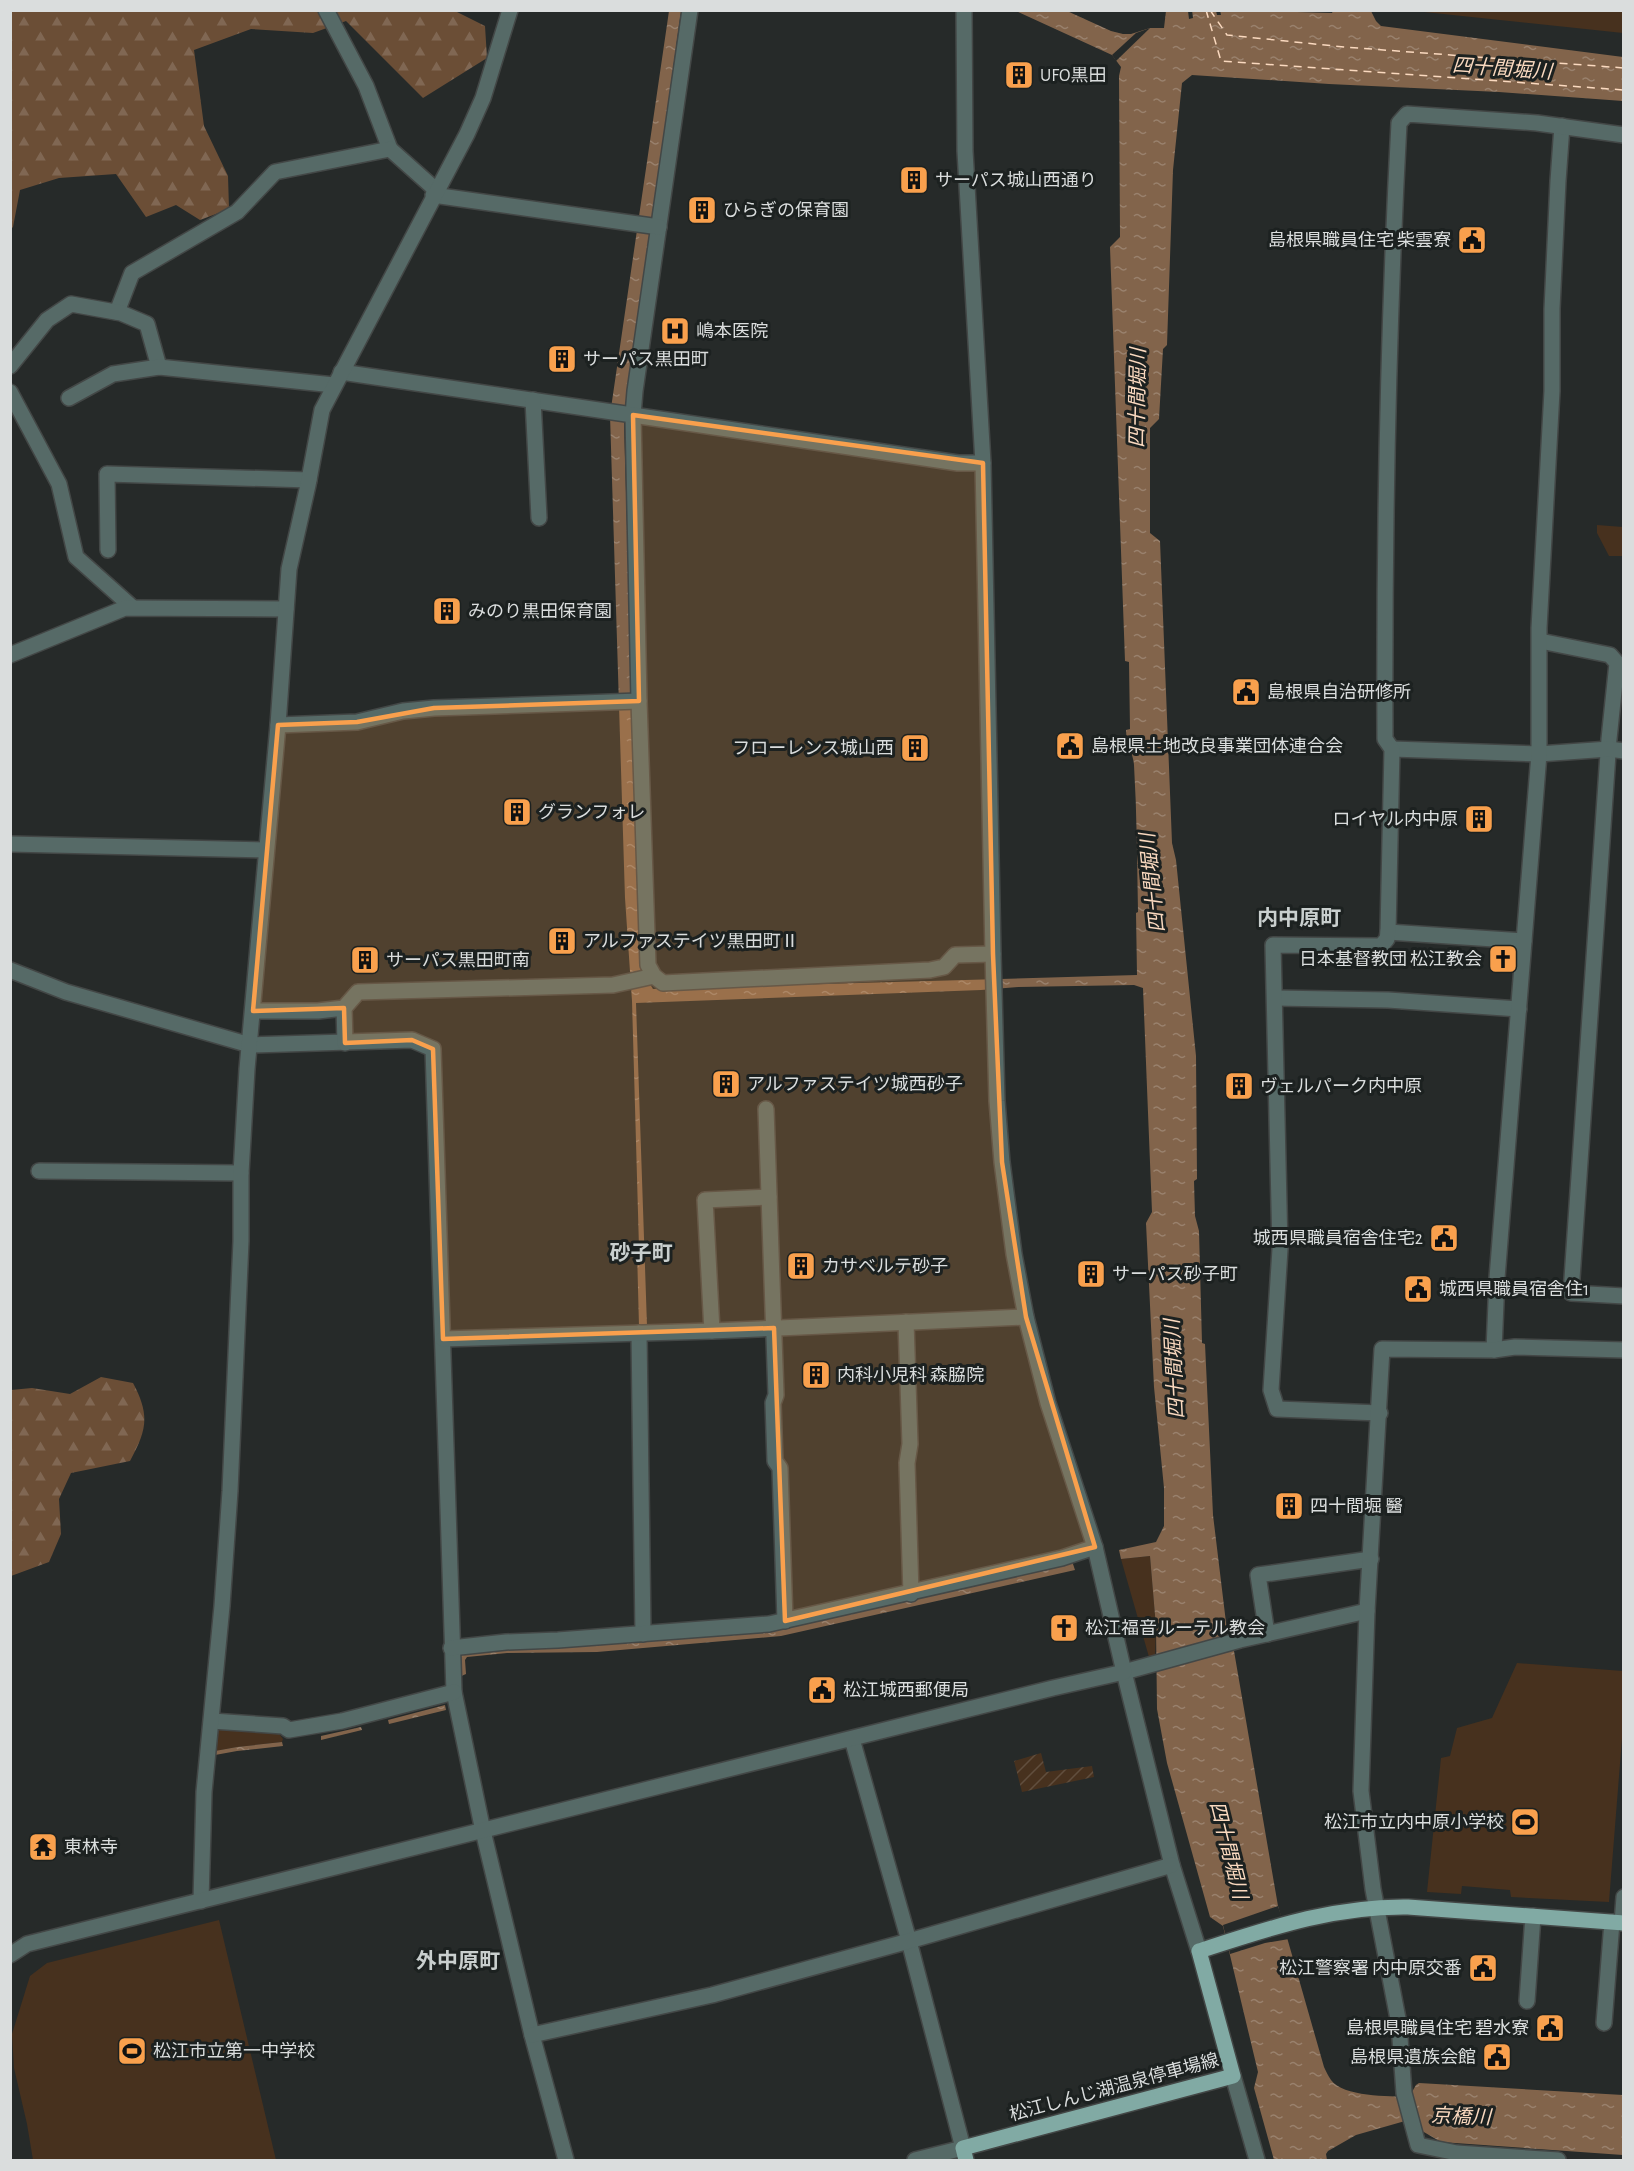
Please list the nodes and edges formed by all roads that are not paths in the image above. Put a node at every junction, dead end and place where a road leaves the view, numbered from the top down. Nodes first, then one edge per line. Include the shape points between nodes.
1 (326, 10) edge
2 (510, 10) edge
3 (690, 10) edge
4 (964, 10) edge
5 (1562, 126) junction
6 (1623, 135) edge
7 (390, 149) junction
8 (435, 192) junction
9 (657, 227) junction
10 (117, 312) junction
11 (10, 366) edge
12 (159, 367) junction
13 (337, 378) junction
14 (10, 392) edge
15 (69, 398) dead end
16 (533, 400) junction
17 (630, 415) junction
18 (983, 463) junction
19 (309, 480) junction
20 (539, 518) dead end
21 (108, 550) dead end
22 (132, 607) junction
23 (286, 609) junction
24 (1540, 641) junction
25 (10, 655) edge
26 (636, 701) junction
27 (278, 725) junction
28 (1392, 749) junction
29 (1616, 750) edge
30 (1539, 754) junction
31 (10, 844) edge
32 (266, 850) junction
33 (1388, 933) junction
34 (1524, 941) junction
35 (993, 954) junction
36 (10, 970) edge
37 (650, 976) junction
38 (1275, 998) junction
39 (344, 1008) junction
40 (1518, 1008) junction
41 (253, 1011) junction
42 (345, 1043) junction
43 (250, 1046) junction
44 (766, 1109) dead end
45 (39, 1171) dead end
46 (241, 1173) junction
47 (769, 1197) junction
48 (1623, 1296) edge
49 (1026, 1317) junction
50 (906, 1322) junction
51 (774, 1328) junction
52 (712, 1331) junction
53 (639, 1333) junction
54 (443, 1339) junction
55 (1494, 1350) junction
56 (1623, 1350) edge
57 (1380, 1413) junction
58 (1095, 1547) junction
59 (1371, 1558) junction
60 (911, 1594) junction
61 (1367, 1611) junction
62 (785, 1621) junction
63 (643, 1634) junction
64 (1267, 1634) junction
65 (451, 1648) junction
66 (1124, 1672) junction
67 (454, 1692) junction
68 (212, 1721) junction
69 (852, 1739) junction
70 (483, 1831) junction
71 (1172, 1865) junction
72 (1623, 1897) edge
73 (201, 1902) junction
74 (1378, 1906) junction
75 (1533, 1916) junction
76 (1619, 1923) edge
77 (909, 1941) junction
78 (1199, 1951) junction
79 (10, 1955) edge
80 (1527, 2001) dead end
81 (1604, 2023) dead end
82 (532, 2035) junction
83 (1233, 2076) junction
84 (964, 2154) edge
85 (1457, 2157) edge
86 (566, 2160) edge
87 (915, 2160) edge
88 (1257, 2160) edge
89 (1558, 2160) edge

1 - 7 street via 366,86
2 - 8 street via 483,98
3 - 9 street
4 - 18 street via 965,151
5 - 6 street
5 - 24 street
5 - 28 street via 1407,114 1399,123 1391,279 1384,639 1385,739
7 - 8 street
7 - 10 street via 275,172 237,212 132,273
8 - 9 street
8 - 13 street
9 - 17 street
10 - 11 street via 71,304 47,320
10 - 12 street via 147,324
12 - 13 street
12 - 15 street via 113,374
13 - 16 street
13 - 19 street via 322,410
14 - 22 street via 59,484 76,557
16 - 17 street
16 - 20 street
17 - 18 street via 958,463
17 - 26 street
18 - 35 street
19 - 21 street via 107,474
19 - 23 street via 291,558
22 - 23 street
22 - 25 street
23 - 27 street
24 - 29 street via 1610,655 1617,663
24 - 30 street
26 - 27 street via 434,708 357,722
26 - 37 street
27 - 32 street
28 - 30 street
28 - 33 street
29 - 30 street
29 - 48 street via 1571,1293
30 - 34 street
31 - 32 street
32 - 41 street
33 - 34 street
33 - 38 street via 1381,946 1273,945
34 - 40 street
35 - 37 street via 955,955 944,967 930,970 663,983
35 - 49 street via 1002,1162
36 - 43 street via 66,992
37 - 39 street via 602,985 358,992
38 - 40 street
38 - 57 street via 1280,1249 1271,1390 1277,1409
39 - 41 street
39 - 42 street
40 - 55 street
41 - 43 street
42 - 43 street
42 - 54 street via 412,1040 433,1049
43 - 46 street
44 - 47 street
45 - 46 street
46 - 68 street via 230,1491
47 - 51 street
47 - 52 street via 705,1200
49 - 50 street
49 - 58 street via 1048,1403
50 - 51 street
50 - 60 street
51 - 52 street
51 - 62 street via 773,1403 776,1461 780,1468
52 - 53 street
53 - 54 street
53 - 63 street
54 - 65 street
55 - 56 street
55 - 57 street via 1382,1349
57 - 59 street
58 - 60 street
58 - 66 street
59 - 61 street
59 - 64 street via 1258,1575
60 - 62 street
61 - 64 street
61 - 74 street via 1361,1791
62 - 63 street
63 - 65 street
64 - 66 street
65 - 67 street
66 - 69 street
66 - 71 street
67 - 68 street via 342,1721 289,1730 283,1726
67 - 70 street
68 - 73 street via 204,1792
69 - 70 street
69 - 77 street
70 - 73 street
70 - 82 street
71 - 77 street
71 - 78 street
72 - 76 street
73 - 79 street via 27,1944
74 - 75 main road
74 - 78 main road via 1329,1912
74 - 85 street via 1399,2024 1404,2093 1418,2145
75 - 76 main road
75 - 80 street
76 - 81 street
77 - 82 street via 712,1995
77 - 84 street
78 - 83 main road, 松江しんじ湖温泉停車場線
82 - 86 street
83 - 84 main road, 松江しんじ湖温泉停車場線
83 - 88 street
84 - 87 street
85 - 89 street

